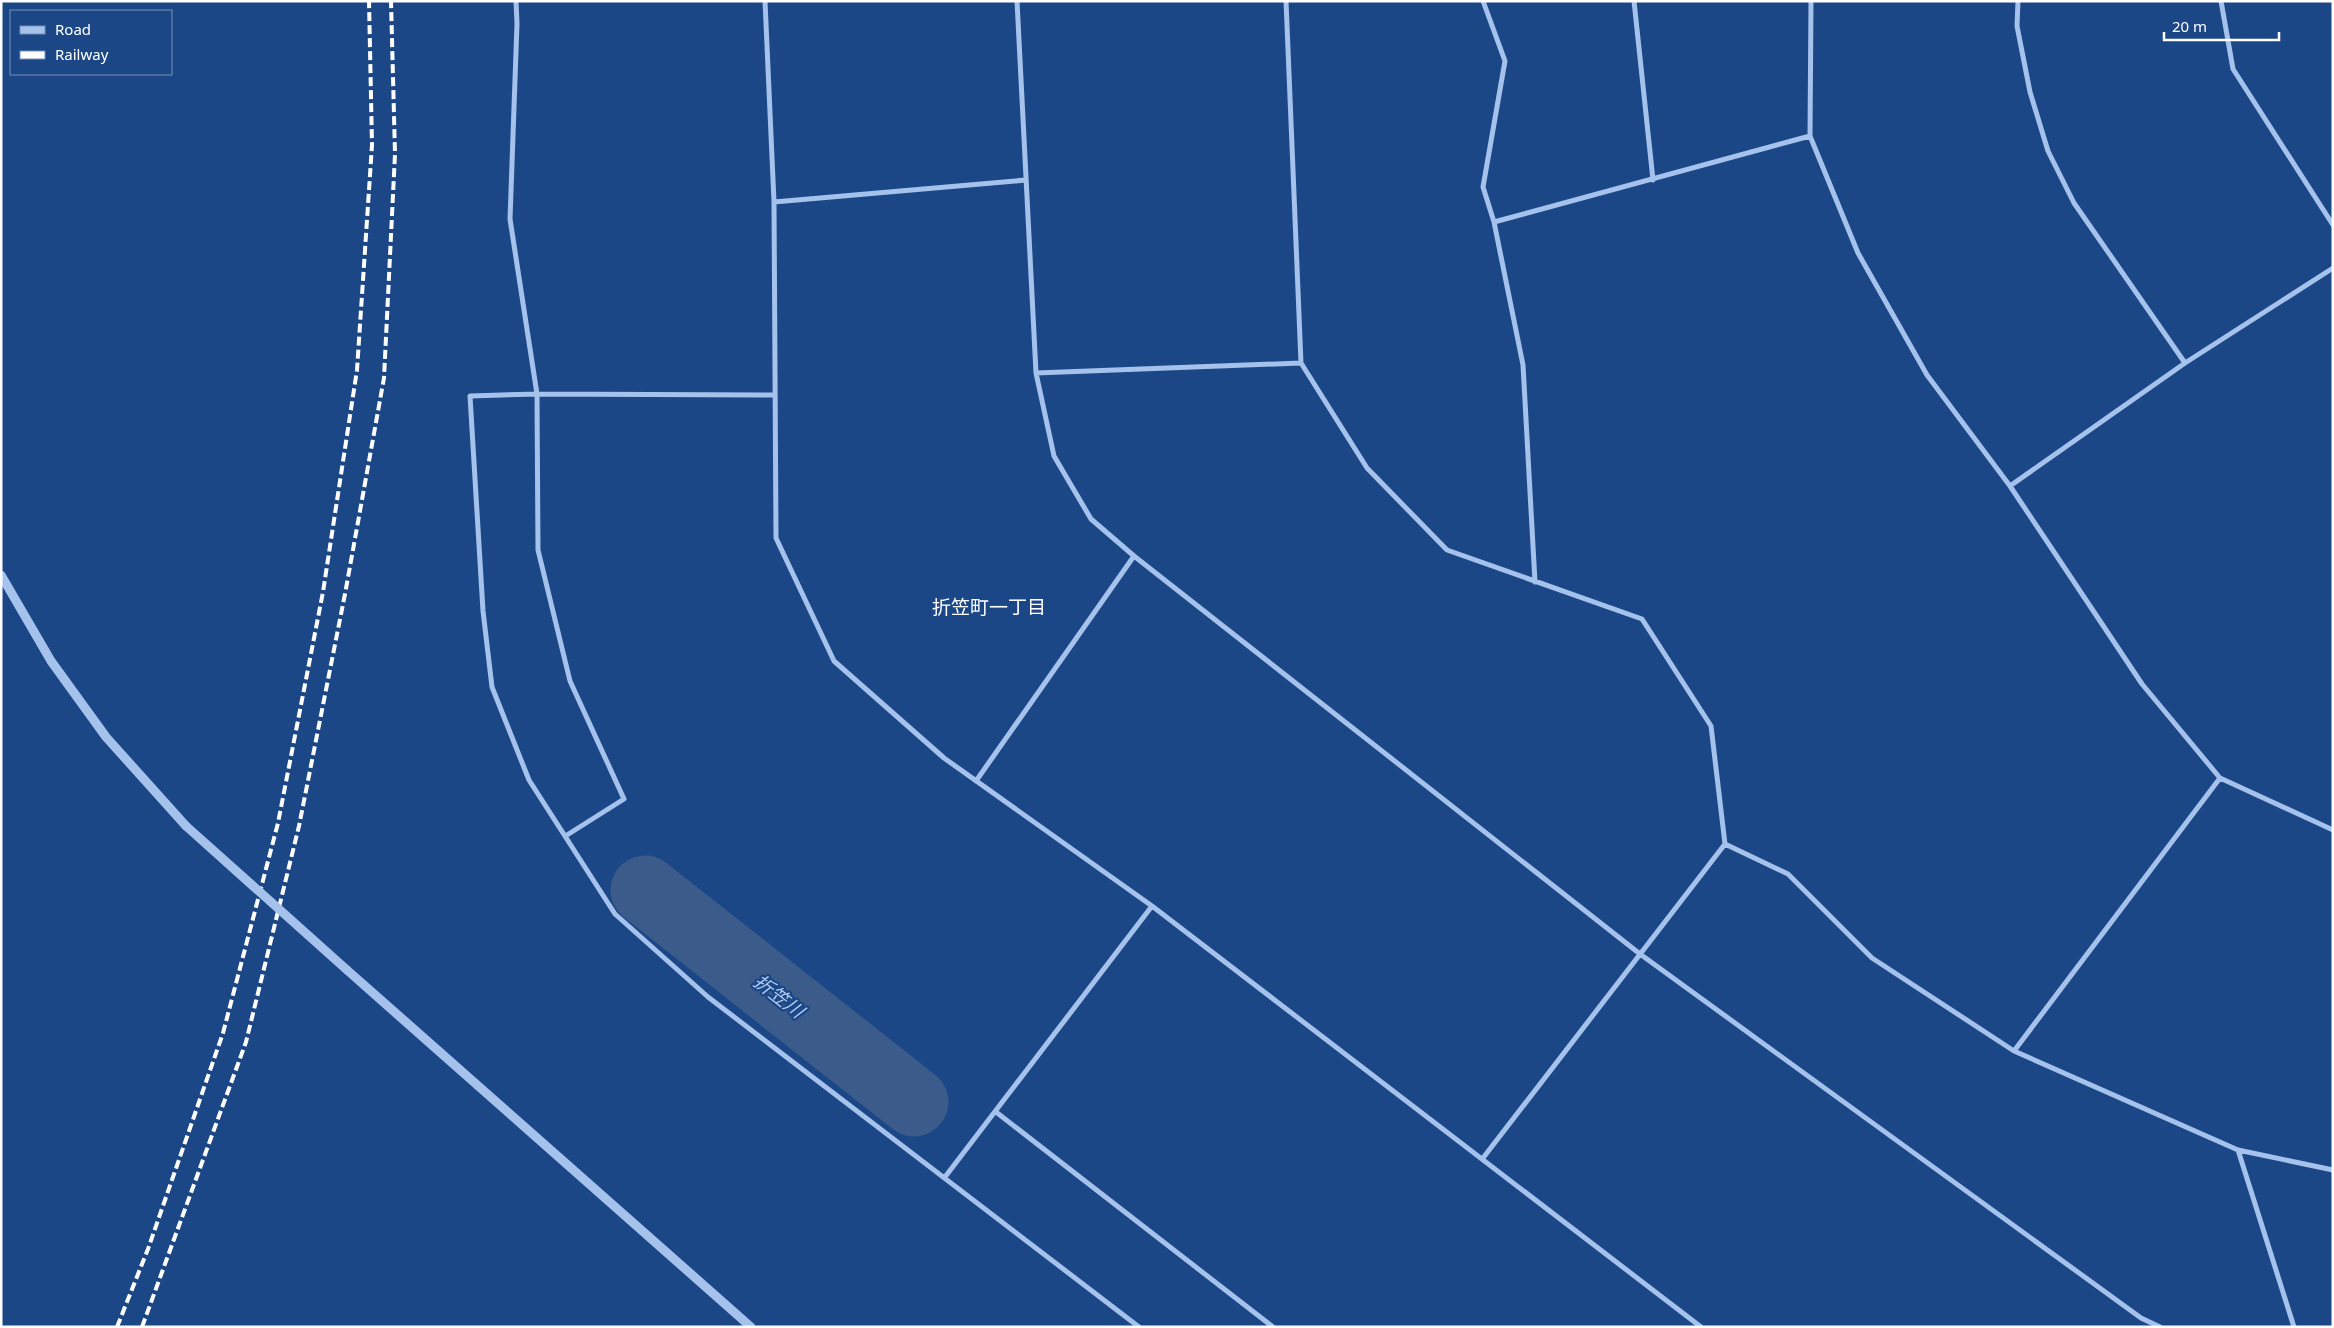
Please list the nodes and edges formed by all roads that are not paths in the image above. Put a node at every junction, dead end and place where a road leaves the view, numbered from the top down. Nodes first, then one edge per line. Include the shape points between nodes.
1 (516, 1) edge
2 (765, 1) edge
3 (1017, 1) edge
4 (1286, 1) edge
5 (1483, 1) edge
6 (1634, 1) edge
7 (1811, 1) edge
8 (2018, 1) edge
9 (2221, 1) edge
10 (1810, 136) junction
11 (1026, 180) junction
12 (1653, 180) junction
13 (774, 202) junction
14 (1494, 222) junction
15 (2333, 225) edge
16 (2333, 268) edge
17 (1301, 362) junction
18 (2186, 363) junction
19 (1036, 373) junction
20 (537, 394) junction
21 (775, 395) junction
22 (2010, 486) junction
23 (1134, 556) junction
24 (1, 575) edge
25 (1535, 582) junction
26 (2220, 778) junction
27 (976, 781) junction
28 (2333, 830) edge
29 (567, 835) junction
30 (1725, 844) junction
31 (1152, 906) junction
32 (1640, 954) junction
33 (2014, 1051) junction
34 (996, 1112) junction
35 (2238, 1150) junction
36 (1482, 1158) junction
37 (2333, 1170) edge
38 (945, 1177) junction
39 (751, 1327) edge
40 (1139, 1327) edge
41 (1273, 1327) edge
42 (1701, 1327) edge
43 (2160, 1327) edge
44 (2294, 1327) edge

1 - 20 street via 510,219
2 - 13 street
3 - 11 street
4 - 17 street
5 - 14 street via 1506,61 1483,187
6 - 12 street
7 - 10 street
8 - 18 street via 2017,26 2030,92 2048,151 2074,203
9 - 15 street via 2233,69
10 - 12 street
10 - 22 street via 1858,254 1917,358
11 - 13 street
11 - 19 street
12 - 14 street
13 - 21 street
14 - 25 street via 1522,365
16 - 18 street
17 - 19 street
17 - 25 street via 1367,468 1447,550
18 - 22 street
19 - 23 street via 1054,456 1090,519
20 - 21 street
20 - 29 street via 538,550 570,681 624,799
20 - 29 street via 470,396 483,611 492,687 529,780
21 - 27 street via 776,538 834,661 944,758
22 - 26 street via 2142,684
23 - 27 street
23 - 32 street
24 - 39 street, bridge via 51,661 106,737 186,826
25 - 30 street via 1642,619 1711,726
26 - 28 street
26 - 33 street
27 - 31 street
29 - 38 street via 615,914 708,998
30 - 32 street
30 - 33 street via 1788,874 1872,958
31 - 34 street
31 - 36 street
32 - 36 street
32 - 43 street via 2133,1313
33 - 35 street
34 - 38 street
34 - 41 street
35 - 37 street
35 - 44 street
36 - 42 street
38 - 40 street

